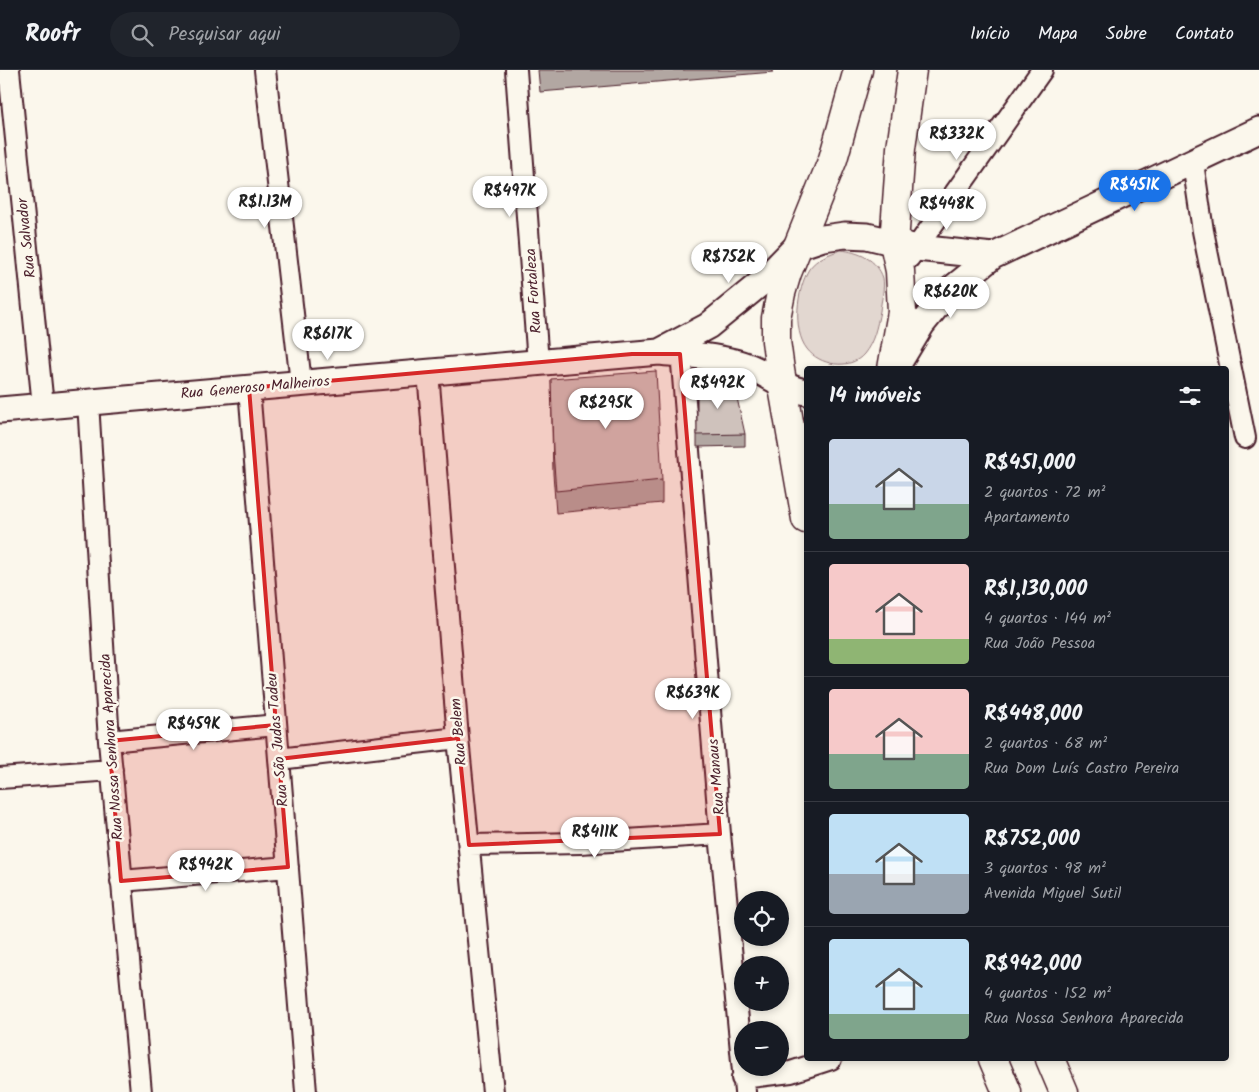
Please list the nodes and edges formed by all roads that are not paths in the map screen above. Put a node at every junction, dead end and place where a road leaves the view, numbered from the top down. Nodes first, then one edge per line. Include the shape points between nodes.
1 (9, 70) edge
2 (265, 70) edge
3 (516, 70) edge
4 (858, 70) edge
5 (912, 70) edge
6 (1042, 70) edge
7 (1259, 130) edge
8 (1193, 162) junction
9 (905, 246) junction
10 (796, 247) junction
11 (993, 256) junction
12 (672, 349) junction
13 (538, 363) junction
14 (893, 366) edge
15 (895, 366) edge
16 (428, 372) junction
17 (301, 384) junction
18 (249, 388) junction
19 (795, 389) edge
20 (88, 402) junction
21 (43, 406) junction
22 (0, 410) edge
23 (1245, 438) dead end
24 (804, 495) edge
25 (276, 725) junction
26 (458, 738) junction
27 (109, 741) junction
28 (279, 759) junction
29 (112, 770) junction
30 (0, 778) edge
31 (720, 834) junction
32 (469, 845) junction
33 (288, 867) junction
34 (121, 881) junction
35 (825, 1061) edge
36 (994, 1061) edge
37 (1051, 1061) edge
38 (744, 1085) edge
39 (141, 1092) edge
40 (306, 1092) edge
41 (493, 1092) edge
42 (1007, 1092) edge
43 (1064, 1092) edge

1 - 21 street, Rua Salvador
2 - 17 street
3 - 13 street, Rua Fortaleza
4 - 10 main road via 833,159
5 - 9 main road via 901,148
6 - 9 street
7 - 8 street
8 - 11 street
8 - 23 street
9 - 10 street via 867,236 845,235
9 - 11 street
9 - 14 main road via 900,271 902,312
10 - 12 street via 736,304
10 - 19 main road via 776,318 776,341
11 - 15 street via 948,292
12 - 13 street, Rua Generoso Malheiros
12 - 19 street via 725,359
12 - 31 street, Rua Manaus
13 - 16 street, Rua Generoso Malheiros
16 - 17 street, Rua Generoso Malheiros
16 - 26 street, Rua Belem
17 - 18 street, Rua Generoso Malheiros
18 - 20 street, Rua Generoso Malheiros
18 - 25 street, Rua São Judas Tadeu
19 - 24 main road
20 - 21 street, Rua Generoso Malheiros
20 - 27 street, Rua Nossa Senhora Aparecida
21 - 22 street, Rua Generoso Malheiros
25 - 27 street
25 - 28 street, Rua São Judas Tadeu
26 - 28 street
26 - 32 street, Rua Belem
27 - 29 street, Rua Nossa Senhora Aparecida
28 - 33 street, Rua São Judas Tadeu
29 - 30 street
29 - 34 street, Rua Nossa Senhora Aparecida
31 - 32 street via 580,843
31 - 38 street, Rua Manaus
32 - 41 street, Rua Belem
33 - 34 street
33 - 40 street, Rua São Judas Tadeu
34 - 39 street, Rua Nossa Senhora Aparecida
35 - 38 street
36 - 42 main road
37 - 43 main road

